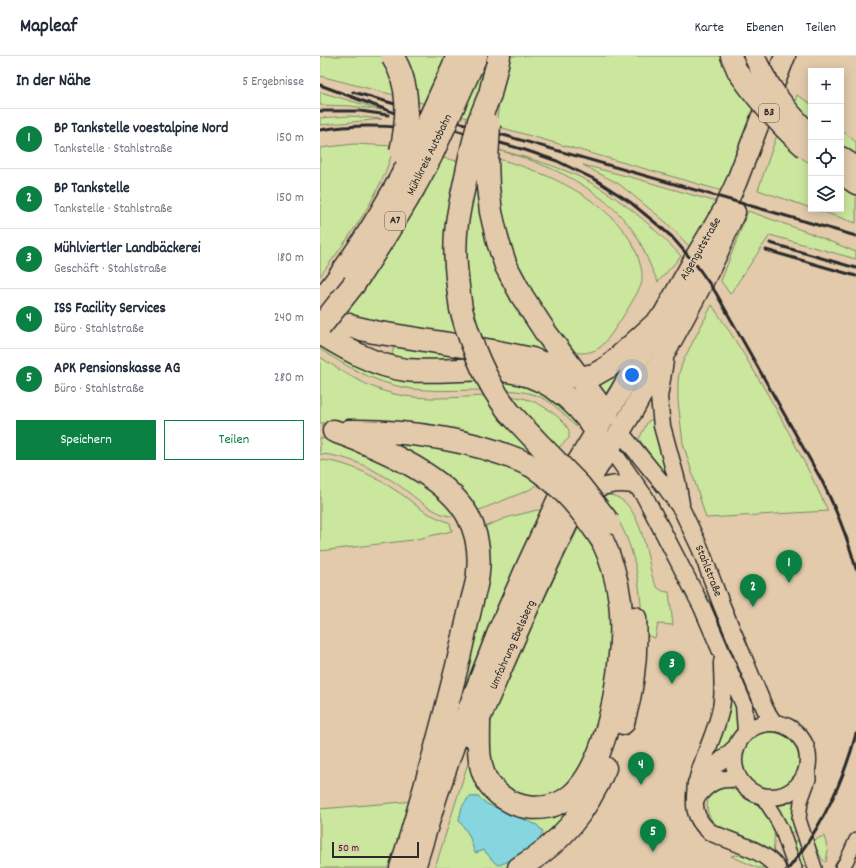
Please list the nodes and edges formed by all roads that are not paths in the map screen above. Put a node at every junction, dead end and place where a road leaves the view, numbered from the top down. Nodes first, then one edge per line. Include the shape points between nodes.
1 (392, 56) edge
2 (458, 56) edge
3 (476, 56) edge
4 (499, 56) edge
5 (754, 56) edge
6 (785, 56) edge
7 (796, 56) edge
8 (734, 64) edge
9 (808, 140) edge
10 (808, 142) edge
11 (416, 153) junction
12 (479, 159) junction
13 (844, 159) edge
14 (856, 167) edge
15 (844, 176) edge
16 (856, 184) edge
17 (342, 277) junction
18 (320, 297) edge
19 (320, 302) edge
20 (320, 313) edge
21 (663, 317) junction
22 (320, 327) edge
23 (320, 333) edge
24 (667, 347) junction
25 (578, 378) junction
26 (327, 431) edge
27 (608, 432) junction
28 (537, 457) junction
29 (637, 486) junction
30 (583, 494) junction
31 (682, 510) junction
32 (691, 528) junction
33 (606, 531) junction
34 (667, 539) junction
35 (722, 652) junction
36 (729, 671) junction
37 (755, 684) junction
38 (479, 722) junction
39 (774, 723) junction
40 (746, 732) junction
41 (736, 747) junction
42 (808, 764) junction
43 (739, 779) junction
44 (696, 783) junction
45 (761, 796) junction
46 (694, 800) junction
47 (856, 840) edge
48 (401, 868) edge
49 (415, 868) edge
50 (429, 868) edge
51 (519, 868) edge
52 (777, 868) edge
53 (795, 868) edge
54 (815, 868) edge
55 (842, 868) edge

1 - 11 highway, bridge via 404,82 406,123
2 - 11 highway, Mühlkreis Autobahn / A7, bridge
3 - 11 highway, Mühlkreis Autobahn / A7, bridge
4 - 12 highway, bridge via 490,94 479,121
5 - 9 main road, B3, bridge via 777,98
6 - 21 main road, Aigengutstraße via 723,211
7 - 24 main road, Aigengutstraße via 717,254
8 - 10 main road, B3, bridge via 752,93 768,112 789,134
11 - 17 highway via 393,173 361,229
11 - 17 highway, Mühlkreis Autobahn / A7 via 414,191 390,230
12 - 25 highway via 506,266 522,296
12 - 28 highway, bridge via 457,225 457,274 461,309 482,368
13 - 14 main road
15 - 16 main road
17 - 18 highway
17 - 19 highway, Mühlkreis Autobahn / A7
17 - 22 highway, Mühlkreis Autobahn / A7, bridge
20 - 25 highway via 353,327 374,332 532,358
21 - 25 highway via 608,367 594,375
21 - 27 main road, Aigengutstraße
23 - 27 highway via 362,356 405,370 494,370 529,375 549,384 566,396
24 - 27 main road, Aigengutstraße
24 - 31 street via 659,388 659,404 662,426 678,481
25 - 27 highway via 598,401
26 - 28 highway via 390,432 466,443 514,457
26 - 48 highway via 376,447 421,472 449,493 460,504 471,524 478,547 477,581 431,769
27 - 29 street, Stahlstraße
27 - 30 main road, Umfahrung Ebelsberg
27 - 31 street, Stahlstraße via 667,489
27 - 49 main road, Umfahrung Ebelsberg via 567,479 528,563 499,629 455,743
28 - 33 highway, bridge via 544,473
29 - 30 street via 606,485
29 - 34 street, Stahlstraße
30 - 38 main road, Umfahrung Ebelsberg via 542,578
31 - 32 street, Stahlstraße
32 - 34 street
32 - 37 street, Stahlstraße
33 - 38 highway via 620,603 619,664 609,719 585,780 566,799 555,805 527,808 514,804 493,789 486,778 479,753
33 - 51 highway via 621,544 631,577 636,631 631,691 613,750 585,807 552,845
34 - 35 street, Stahlstraße
35 - 36 street, Stahlstraße
35 - 44 street, Stahlstraße via 721,708
36 - 37 street via 739,679
36 - 40 street, Stahlstraße via 744,705
37 - 39 street, Stahlstraße
38 - 50 main road, Umfahrung Ebelsberg
39 - 40 street via 758,725
39 - 42 street via 786,726 798,734 808,754
40 - 41 street
41 - 43 street via 734,762
41 - 44 street
42 - 45 street via 804,777 794,789 771,797
42 - 54 street via 809,779 801,801 799,819
43 - 45 street via 750,791
43 - 46 street via 720,779
44 - 46 street, Stahlstraße
45 - 53 street via 773,813
46 - 52 street, Stahlstraße via 696,814 703,827 762,855
47 - 55 street

